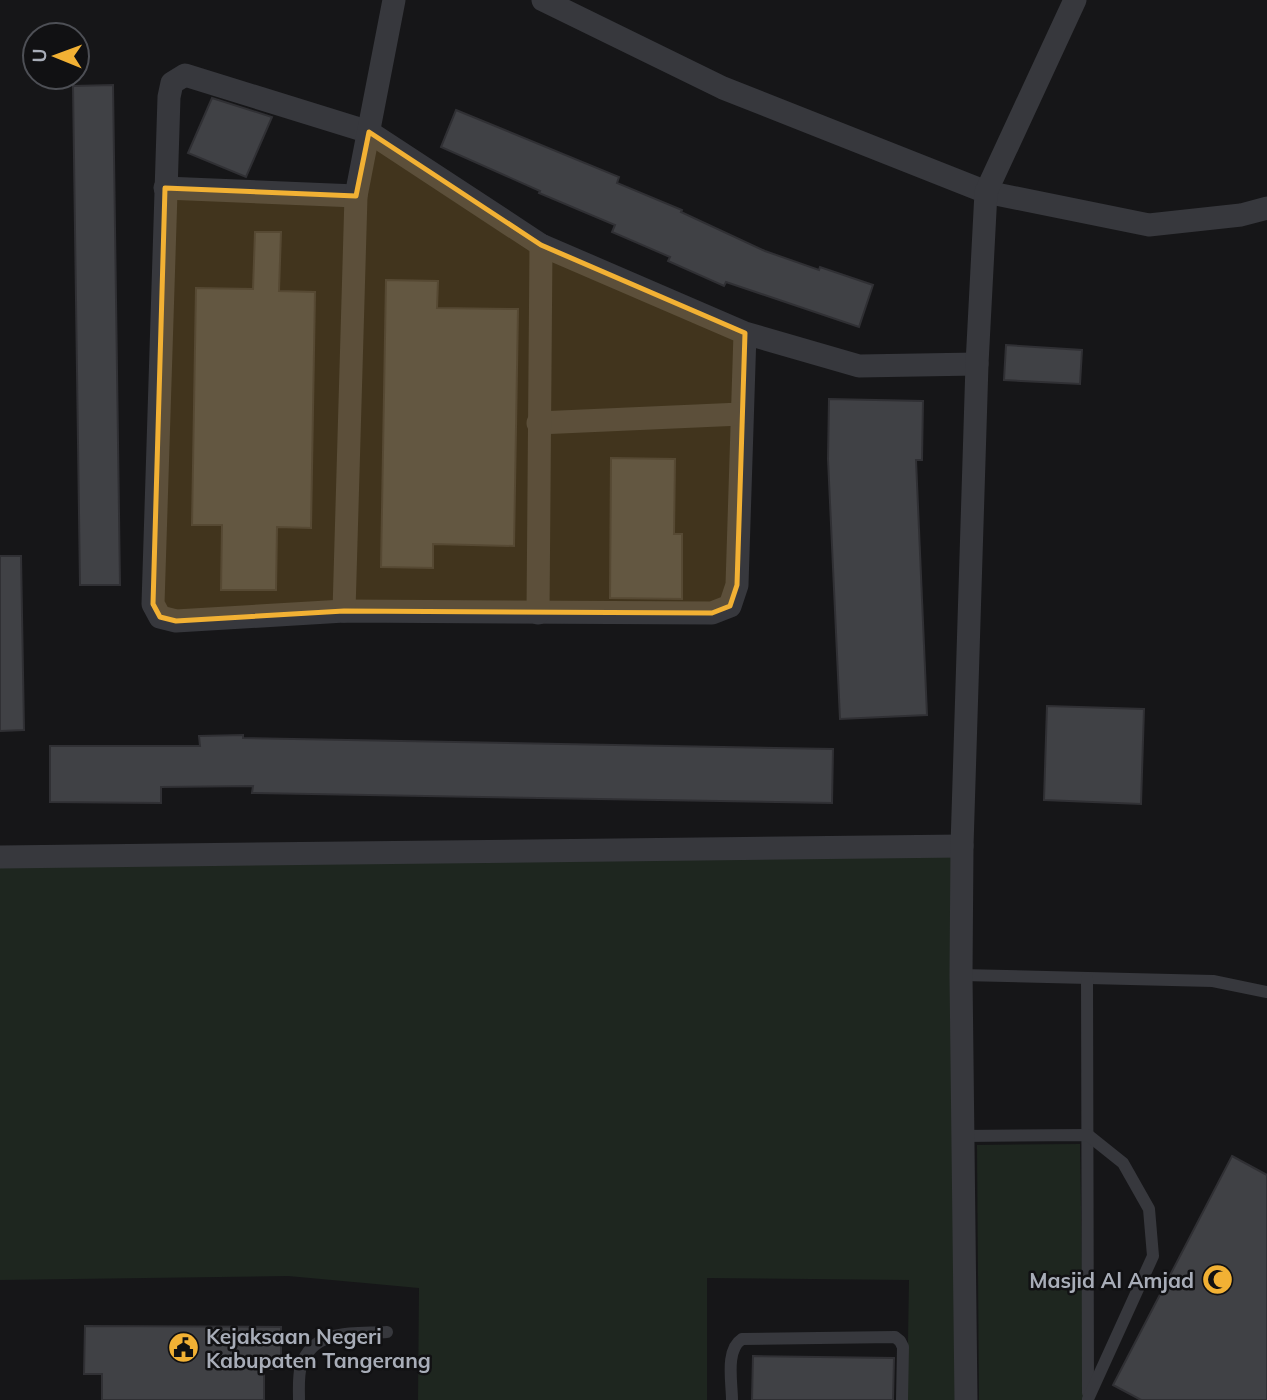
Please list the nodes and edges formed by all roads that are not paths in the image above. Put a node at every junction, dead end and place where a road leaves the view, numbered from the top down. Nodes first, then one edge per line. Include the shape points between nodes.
1 (394, 0) edge
2 (544, 0) edge
3 (1075, 0) edge
4 (369, 132) junction
5 (165, 188) junction
6 (986, 192) junction
7 (356, 196) junction
8 (1267, 208) edge
9 (541, 245) junction
10 (745, 333) junction
11 (977, 364) junction
12 (741, 414) junction
13 (538, 424) junction
14 (344, 611) junction
15 (538, 613) junction
16 (962, 846) junction
17 (0, 857) edge
18 (961, 975) junction
19 (1087, 978) junction
20 (1267, 992) edge
21 (1088, 1135) junction
22 (962, 1136) junction
23 (387, 1332) dead end
24 (1088, 1399) edge
25 (299, 1400) edge
26 (732, 1400) edge
27 (902, 1400) edge
28 (966, 1400) edge

1 - 4 street
2 - 6 street via 723,88
3 - 6 street
4 - 5 street via 185,75 172,83 169,97
4 - 7 street
4 - 9 street
5 - 7 street
5 - 14 street via 153,604 160,617 176,621
6 - 8 street via 1149,225
6 - 11 street
7 - 14 street
9 - 10 street
9 - 13 street
10 - 11 street via 859,366
10 - 12 street
11 - 16 street
12 - 13 street
12 - 15 street via 737,585 730,606 712,614
13 - 15 street
14 - 15 street
16 - 17 street
16 - 18 street
18 - 19 lane
18 - 22 street
19 - 20 lane via 1213,981
19 - 21 lane
21 - 22 lane
21 - 24 lane
21 - 24 lane via 1123,1163 1149,1209 1153,1256
22 - 28 street
23 - 25 lane via 329,1336 312,1346 300,1367
26 - 27 lane via 732,1352 742,1339 895,1337 903,1347

